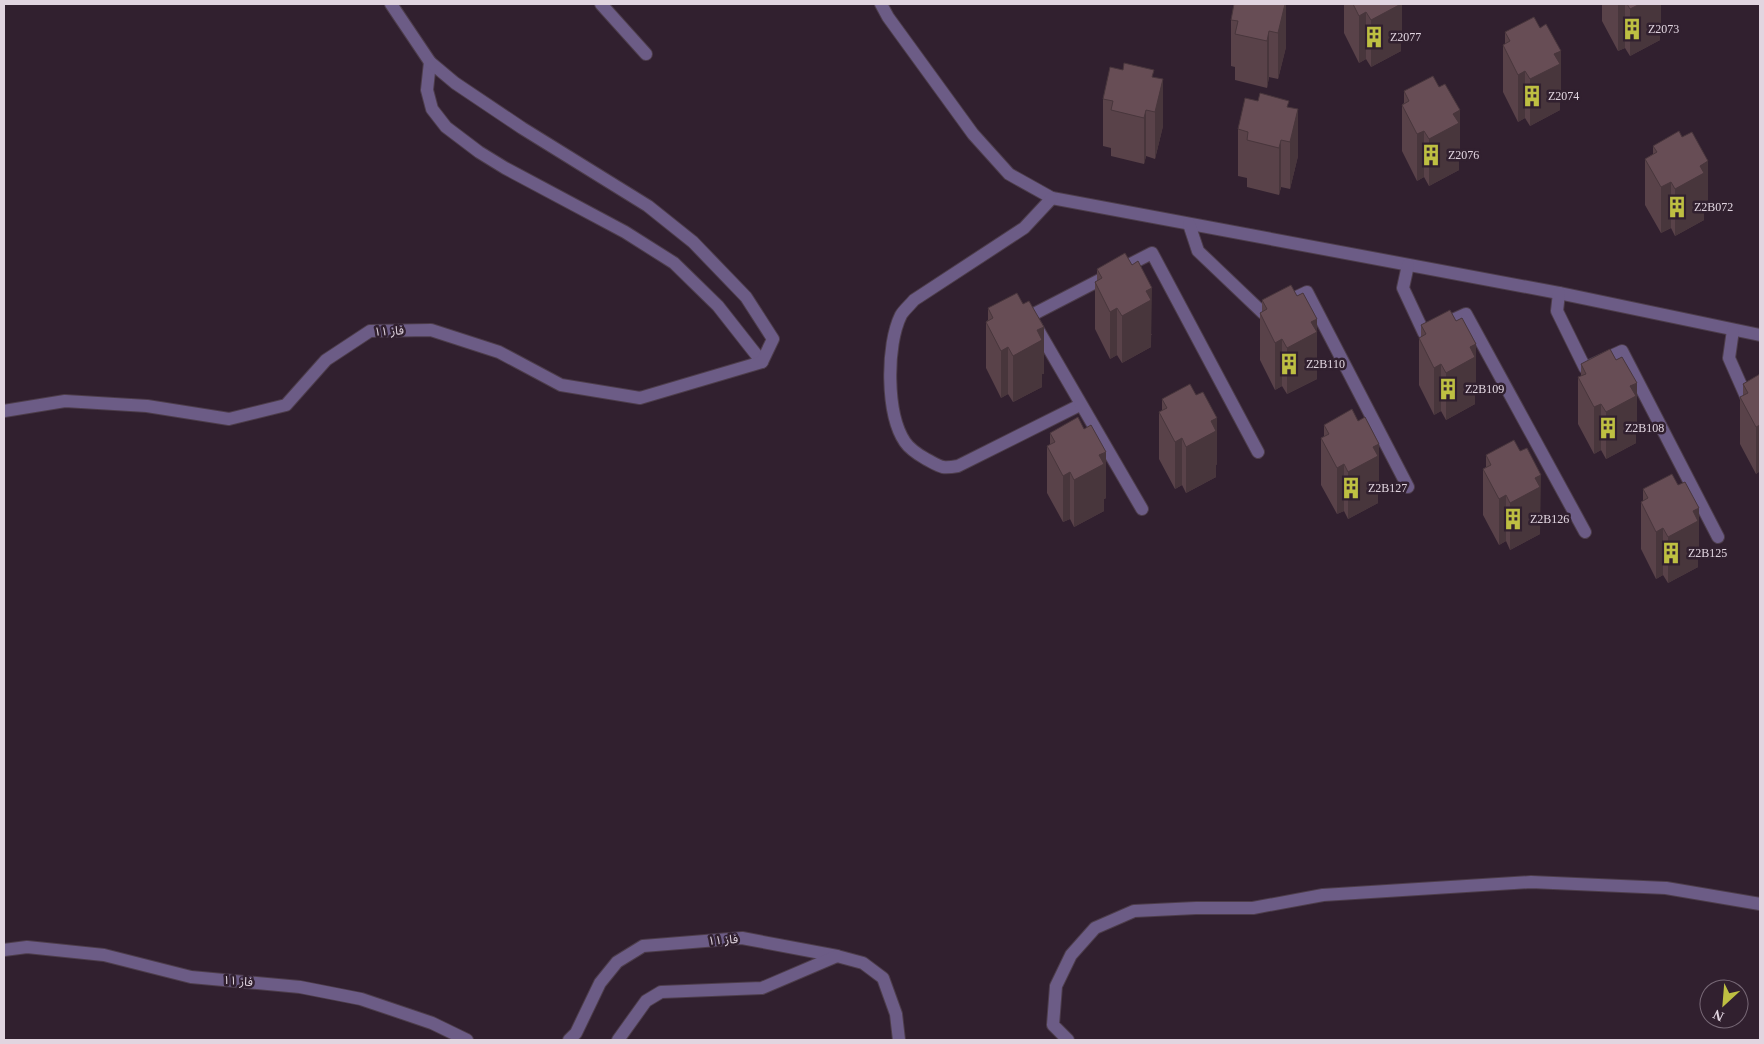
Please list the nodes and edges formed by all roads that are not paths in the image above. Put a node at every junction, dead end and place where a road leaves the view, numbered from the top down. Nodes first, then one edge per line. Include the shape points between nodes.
1 (391, 4) edge
2 (601, 4) edge
3 (881, 4) edge
4 (646, 54) dead end
5 (430, 62) junction
6 (1052, 198) junction
7 (1189, 224) junction
8 (1408, 265) junction
9 (1560, 293) junction
10 (1733, 330) junction
11 (1760, 335) edge
12 (762, 362) junction
13 (1760, 396) edge
14 (1080, 405) junction
15 (4, 410) edge
16 (1258, 452) dead end
17 (1408, 487) dead end
18 (1142, 509) dead end
19 (1585, 532) dead end
20 (1718, 537) dead end
21 (1760, 904) edge
22 (4, 950) edge
23 (837, 956) junction
24 (467, 1040) edge
25 (569, 1040) edge
26 (618, 1040) edge
27 (899, 1040) edge
28 (1068, 1040) edge

1 - 5 street
2 - 4 street
3 - 6 street via 973,134 1009,174
5 - 12 street via 427,90 432,109 446,127 505,168 625,232 674,263 718,306
5 - 12 street via 522,128 648,206 693,242 746,297 773,339
6 - 7 street
6 - 14 street via 1024,228 914,300 901,314 889,372 895,421 906,443 921,456 944,468 958,466
7 - 8 street
7 - 17 street via 1198,251 1263,313 1307,292
8 - 9 street
8 - 19 street via 1403,288 1424,333 1466,314
9 - 10 street
9 - 20 street via 1557,311 1585,368 1622,351
10 - 11 street
10 - 13 street via 1729,358 1748,401
12 - 15 street, فاز ۱۱ via 640,398 561,385 499,352 431,330 370,331 326,360 286,405 229,419 147,406 65,401
14 - 16 street via 1030,316 1152,253
14 - 18 street
21 - 28 street via 1666,888 1531,882 1323,895 1253,908 1134,911 1096,928 1071,955 1056,986 1053,1025
22 - 24 street, فاز ۱۱ via 27,947 104,955 191,976 300,987 362,1000 432,1023
23 - 25 street, فاز ۱۱ via 742,938 643,946 618,962 600,983 576,1033
23 - 26 street via 762,988 661,992 646,1001
23 - 27 street, فاز ۱۱ via 863,963 884,978 896,1014

